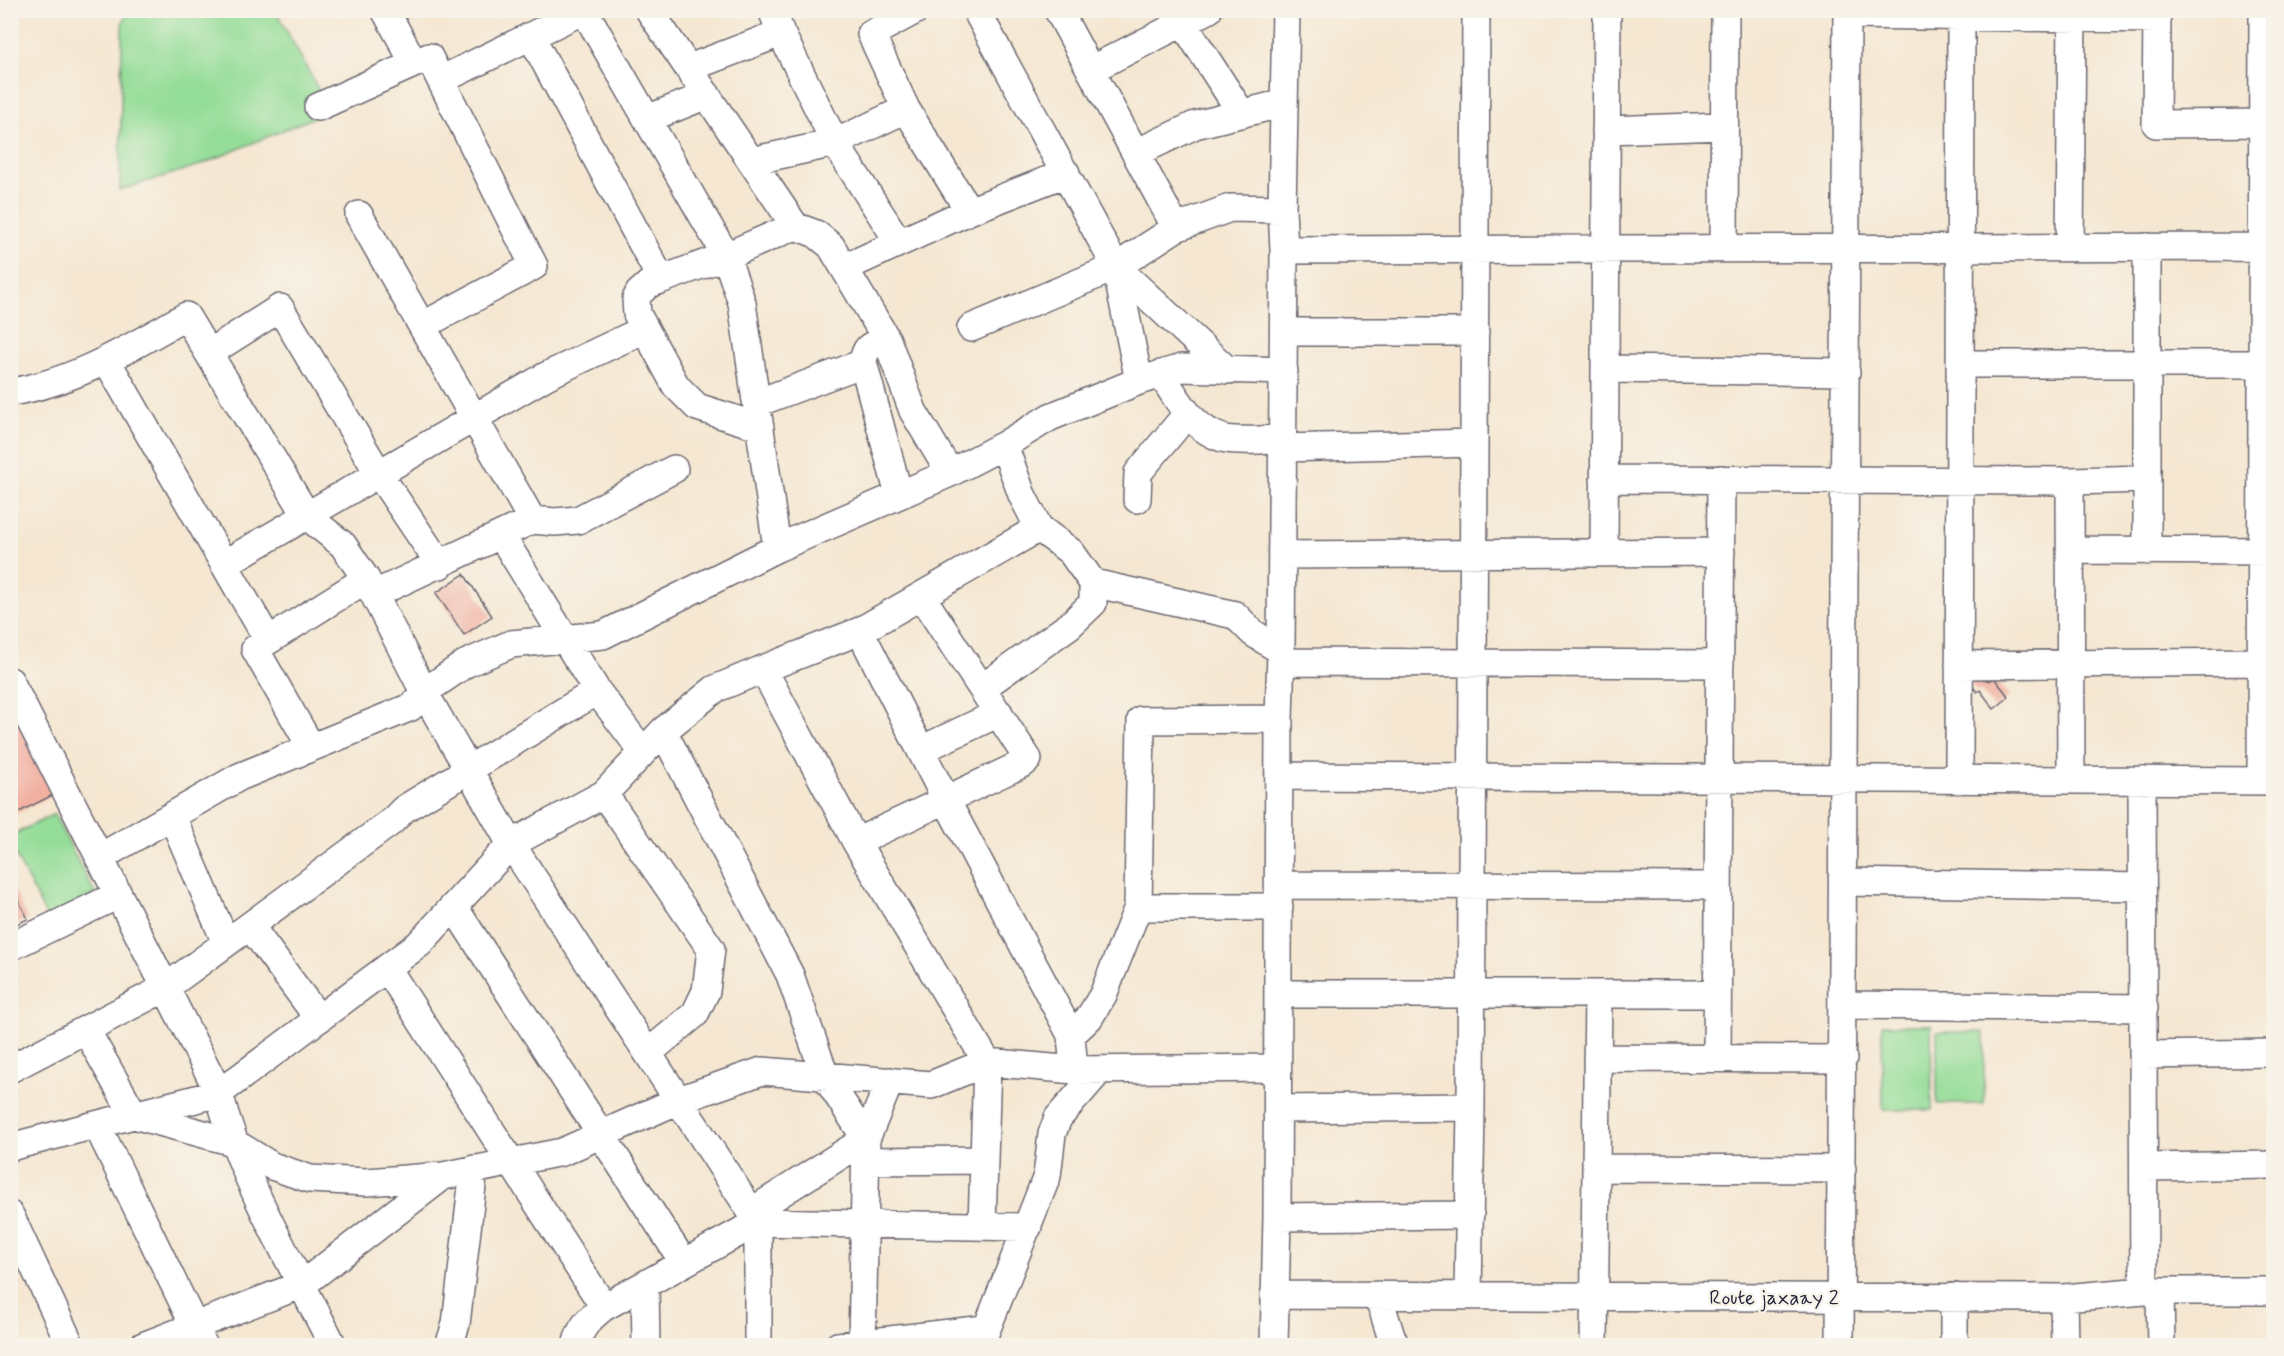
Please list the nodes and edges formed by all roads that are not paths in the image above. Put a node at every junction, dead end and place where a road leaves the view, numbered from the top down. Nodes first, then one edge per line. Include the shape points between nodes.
1 (386, 10) edge
2 (584, 10) edge
3 (649, 10) edge
4 (916, 10) edge
5 (1058, 10) edge
6 (1208, 10) edge
7 (1286, 10) edge
8 (1476, 10) edge
9 (1607, 10) edge
10 (1725, 10) edge
11 (2264, 10) edge
12 (978, 11) edge
13 (1847, 13) edge
14 (2072, 14) edge
15 (2157, 15) edge
16 (1961, 17) junction
17 (777, 22) edge
18 (1183, 23) junction
19 (531, 36) junction
20 (414, 63) junction
21 (689, 69) junction
22 (1090, 70) junction
23 (441, 80) junction
24 (707, 95) junction
25 (1284, 103) junction
26 (318, 107) dead end
27 (906, 109) junction
28 (1242, 114) junction
29 (646, 119) junction
30 (2268, 123) edge
31 (1724, 126) junction
32 (1606, 130) junction
33 (835, 143) junction
34 (1136, 153) junction
35 (751, 161) junction
36 (1066, 173) junction
37 (1282, 209) junction
38 (969, 211) junction
39 (359, 215) dead end
40 (795, 226) junction
41 (1176, 228) junction
42 (898, 241) junction
43 (2070, 247) junction
44 (2147, 247) junction
45 (2268, 247) edge
46 (1724, 248) junction
47 (1846, 248) junction
48 (1960, 248) junction
49 (1475, 249) junction
50 (1606, 249) junction
51 (1284, 250) junction
52 (726, 256) junction
53 (1116, 267) junction
54 (844, 268) junction
55 (661, 279) junction
56 (422, 326) junction
57 (971, 328) dead end
58 (645, 329) junction
59 (1284, 332) junction
60 (1475, 332) junction
61 (887, 340) junction
62 (208, 353) junction
63 (107, 361) junction
64 (863, 362) junction
65 (1960, 364) junction
66 (2147, 364) junction
67 (2262, 364) junction
68 (1605, 369) junction
69 (1227, 370) junction
70 (1284, 371) junction
71 (1846, 372) junction
72 (1150, 378) junction
73 (10, 392) edge
74 (1187, 414) junction
75 (759, 415) junction
76 (474, 418) junction
77 (1474, 443) junction
78 (1283, 444) junction
79 (1004, 445) junction
80 (674, 469) dead end
81 (950, 473) junction
82 (379, 474) junction
83 (1604, 479) junction
84 (1721, 479) junction
85 (2147, 479) junction
86 (1845, 480) junction
87 (1960, 480) junction
88 (2070, 481) junction
89 (899, 495) junction
90 (1137, 499) dead end
91 (307, 516) junction
92 (532, 520) junction
93 (1039, 528) junction
94 (501, 535) junction
95 (777, 548) junction
96 (2070, 550) junction
97 (2147, 551) junction
98 (2268, 551) edge
99 (1721, 552) junction
100 (1474, 553) junction
101 (1604, 553) junction
102 (1282, 555) junction
103 (224, 564) junction
104 (440, 565) junction
105 (1093, 583) junction
106 (371, 587) junction
107 (922, 597) junction
108 (860, 631) junction
109 (565, 637) junction
110 (268, 640) junction
111 (1281, 657) junction
112 (2262, 662) junction
113 (1473, 663) junction
114 (1720, 664) junction
115 (2071, 664) junction
116 (1959, 665) junction
117 (763, 669) junction
118 (10, 681) edge
119 (982, 688) junction
120 (597, 691) junction
121 (424, 692) junction
122 (999, 713) junction
123 (1279, 719) junction
124 (663, 731) junction
125 (311, 747) junction
126 (921, 750) junction
127 (643, 752) junction
128 (468, 769) junction
129 (1280, 776) junction
130 (1472, 777) junction
131 (1717, 778) junction
132 (1844, 779) junction
133 (1959, 780) junction
134 (2071, 780) junction
135 (2142, 780) junction
136 (2267, 781) edge
137 (604, 794) junction
138 (946, 800) junction
139 (172, 816) junction
140 (856, 842) junction
141 (512, 844) junction
142 (99, 858) junction
143 (1843, 882) junction
144 (1472, 885) junction
145 (1718, 886) junction
146 (2142, 887) junction
147 (118, 895) junction
148 (1279, 896) junction
149 (454, 907) junction
150 (1138, 907) junction
151 (250, 926) junction
152 (226, 943) junction
153 (10, 947) edge
154 (387, 968) junction
155 (165, 988) junction
156 (1471, 993) junction
157 (1279, 994) junction
158 (1598, 994) junction
159 (1717, 994) junction
160 (1843, 1005) junction
161 (2144, 1008) junction
162 (319, 1019) junction
163 (87, 1030) junction
164 (1071, 1035) junction
165 (648, 1053) junction
166 (2274, 1053) edge
167 (2144, 1054) junction
168 (1597, 1058) junction
169 (1717, 1058) junction
170 (1843, 1059) junction
171 (987, 1062) junction
172 (1276, 1068) junction
173 (10, 1069) edge
174 (1087, 1070) junction
175 (825, 1076) junction
176 (890, 1081) junction
177 (219, 1092) junction
178 (679, 1100) junction
179 (1471, 1107) junction
180 (1278, 1109) junction
181 (134, 1115) junction
182 (97, 1125) junction
183 (601, 1135) junction
184 (233, 1142) junction
185 (10, 1148) edge
186 (865, 1150) junction
187 (984, 1160) junction
188 (510, 1162) junction
189 (2274, 1165) edge
190 (2144, 1167) junction
191 (1596, 1168) junction
192 (474, 1169) junction
193 (1842, 1170) junction
194 (443, 1176) junction
195 (10, 1215) edge
196 (1470, 1215) junction
197 (755, 1217) junction
198 (1277, 1217) junction
199 (863, 1224) junction
200 (982, 1226) junction
201 (1028, 1227) junction
202 (684, 1263) junction
203 (303, 1284) junction
204 (645, 1285) junction
205 (2152, 1291) junction
206 (2274, 1292) edge
207 (1274, 1295) junction
208 (1377, 1295) junction
209 (1468, 1295) junction
210 (1594, 1296) junction
211 (1839, 1297) junction
212 (1954, 1297) junction
213 (2064, 1298) junction
214 (604, 1307) junction
215 (199, 1336) edge
216 (983, 1337) edge
217 (854, 1344) edge
218 (71, 1346) edge
219 (143, 1346) edge
220 (333, 1346) edge
221 (449, 1346) edge
222 (576, 1346) edge
223 (646, 1346) edge
224 (758, 1346) edge
225 (1274, 1346) edge
226 (1396, 1346) edge
227 (1594, 1346) edge
228 (1840, 1346) edge
229 (1954, 1346) edge
230 (2065, 1346) edge
231 (2161, 1346) edge

1 - 20 street
2 - 19 street
2 - 29 street
3 - 21 street
4 - 27 street via 872,34
5 - 22 street
6 - 18 street
7 - 25 street
8 - 49 street
9 - 32 street
10 - 31 street
11 - 30 street
12 - 36 street
13 - 16 street
13 - 47 street
14 - 15 street
14 - 16 street
14 - 43 street
15 - 30 street via 2156,124
16 - 48 street
17 - 21 street
17 - 33 street
18 - 22 street
18 - 28 street
19 - 23 street
19 - 55 street
20 - 23 street via 429,57
20 - 26 street
21 - 24 street
22 - 34 street
23 - 56 street via 534,266
24 - 29 street
24 - 35 street
25 - 28 street
25 - 37 street
27 - 33 street
27 - 38 street
28 - 34 street via 1195,125
29 - 52 street
30 - 45 street
31 - 32 street
31 - 46 street
32 - 50 street
33 - 35 street
33 - 42 street
34 - 41 street
35 - 40 street
36 - 38 street
36 - 53 street
37 - 41 street via 1230,208
37 - 51 street
38 - 42 street
39 - 56 street
40 - 52 street
40 - 54 street via 816,234 831,246
41 - 53 street
42 - 54 street
43 - 44 street
43 - 48 street
44 - 45 street
44 - 66 street
45 - 67 street
46 - 47 street
46 - 50 street
47 - 48 street
47 - 71 street
48 - 65 street
49 - 50 street
49 - 51 street
49 - 60 street
50 - 68 street
51 - 59 street
52 - 55 street
52 - 75 street via 742,303
53 - 57 street
53 - 69 street
53 - 72 street
54 - 61 street
55 - 58 street via 649,284 636,299 637,314
56 - 76 street
58 - 75 street via 676,386 697,407
58 - 76 street via 546,376
59 - 60 street
59 - 70 street
60 - 77 street
61 - 64 street via 868,346
61 - 81 street via 913,411
62 - 63 street via 186,316
62 - 82 street via 280,308
62 - 91 street
63 - 73 street via 33,389
63 - 103 street
64 - 75 street
64 - 89 street
65 - 66 street
65 - 87 street
66 - 67 street
66 - 85 street
67 - 98 street
68 - 71 street
68 - 83 street
69 - 70 street
69 - 72 street via 1181,368
70 - 78 street
71 - 86 street
72 - 74 street
72 - 79 street via 1050,417
74 - 78 street via 1204,430 1227,439
74 - 90 street via 1138,473
75 - 95 street
76 - 82 street
76 - 92 street
77 - 78 street
77 - 100 street
78 - 102 street
79 - 81 street
79 - 93 street
80 - 92 street via 578,520
81 - 89 street
82 - 91 street
82 - 104 street
83 - 84 street
83 - 101 street
84 - 86 street
84 - 99 street
85 - 88 street
85 - 97 street
86 - 87 street
86 - 132 street
87 - 88 street
87 - 116 street
88 - 96 street
89 - 95 street
91 - 103 street
91 - 106 street via 343,545
92 - 94 street
93 - 105 street via 1071,552
93 - 107 street
94 - 104 street
94 - 109 street
95 - 109 street via 603,635
96 - 97 street
96 - 115 street
97 - 98 street
98 - 112 street
99 - 101 street
99 - 114 street
100 - 101 street
100 - 102 street
100 - 113 street
102 - 111 street
103 - 110 street
104 - 106 street
105 - 111 street via 1235,615
105 - 119 street via 1093,603 1070,625
106 - 110 street
106 - 121 street
107 - 108 street
107 - 119 street
108 - 117 street
108 - 126 street
109 - 120 street
109 - 121 street via 511,644 465,664
110 - 125 street via 255,649
111 - 113 street
111 - 123 street
112 - 115 street
112 - 136 street
113 - 114 street
113 - 130 street
114 - 131 street
115 - 116 street
115 - 134 street
116 - 133 street
117 - 124 street via 715,689
117 - 140 street
118 - 142 street
119 - 122 street
120 - 127 street
120 - 128 street
121 - 125 street via 411,707
121 - 128 street
122 - 126 street
122 - 138 street via 1028,759
123 - 129 street
123 - 150 street via 1141,720
124 - 127 street
124 - 175 street via 790,975
125 - 139 street via 239,777
126 - 138 street
127 - 137 street
128 - 141 street
128 - 151 street via 404,809
129 - 130 street
129 - 148 street
130 - 131 street
130 - 144 street
131 - 132 street
131 - 145 street
132 - 133 street
132 - 143 street
133 - 134 street
134 - 135 street
135 - 136 street
135 - 146 street
137 - 141 street
137 - 165 street via 711,949 706,991 695,1014
138 - 140 street
138 - 164 street
139 - 142 street
139 - 152 street
140 - 171 street
141 - 149 street
141 - 165 street
142 - 147 street
143 - 146 street
143 - 160 street
144 - 145 street
144 - 148 street
144 - 156 street
145 - 159 street
146 - 161 street
147 - 153 street
147 - 155 street
148 - 150 street
148 - 157 street
149 - 154 street via 419,944
149 - 183 street
150 - 164 street via 1103,995 1089,1018
151 - 152 street
151 - 162 street
152 - 155 street
154 - 162 street
154 - 188 street
155 - 163 street
155 - 177 street
156 - 157 street
156 - 158 street
156 - 179 street
157 - 172 street
158 - 159 street
158 - 168 street
159 - 169 street
160 - 161 street
160 - 170 street
161 - 167 street
162 - 177 street
163 - 173 street
163 - 181 street
164 - 174 street
165 - 178 street
166 - 167 street
167 - 190 street
168 - 169 street
168 - 191 street
169 - 170 street
170 - 193 street
171 - 174 street
171 - 176 street via 931,1085
171 - 187 street
172 - 174 street
172 - 180 street
174 - 201 street via 1058,1118 1047,1176
175 - 176 street
175 - 178 street via 762,1071
175 - 186 street
176 - 186 street
177 - 181 street
177 - 184 street
178 - 183 street
178 - 197 street
179 - 180 street
179 - 196 street
180 - 198 street
181 - 182 street
181 - 184 street
182 - 185 street
182 - 215 street
183 - 188 street via 562,1152
183 - 202 street
184 - 194 street via 272,1166 310,1179 367,1182
184 - 203 street
186 - 187 street
186 - 197 street
186 - 199 street
187 - 200 street
188 - 192 street
188 - 214 street
189 - 190 street
190 - 205 street
191 - 193 street
191 - 210 street
192 - 194 street
192 - 221 street via 456,1324
193 - 211 street
194 - 203 street
195 - 218 street
196 - 198 street
196 - 209 street
197 - 199 street
197 - 202 street
197 - 224 street
198 - 207 street
199 - 200 street
199 - 217 street
200 - 201 street
201 - 216 street
202 - 204 street
203 - 215 street
203 - 220 street
204 - 214 street
204 - 223 street
205 - 206 street, Route jaxaay 2
205 - 213 street, Route jaxaay 2
205 - 231 street
207 - 208 street, Route jaxaay 2
207 - 225 street
208 - 209 street, Route jaxaay 2
208 - 226 street
209 - 210 street, Route jaxaay 2
210 - 211 street, Route jaxaay 2
210 - 227 street
211 - 212 street, Route jaxaay 2
211 - 228 street
212 - 213 street, Route jaxaay 2
212 - 229 street
213 - 230 street
214 - 222 street via 586,1322
215 - 219 street
216 - 217 street

